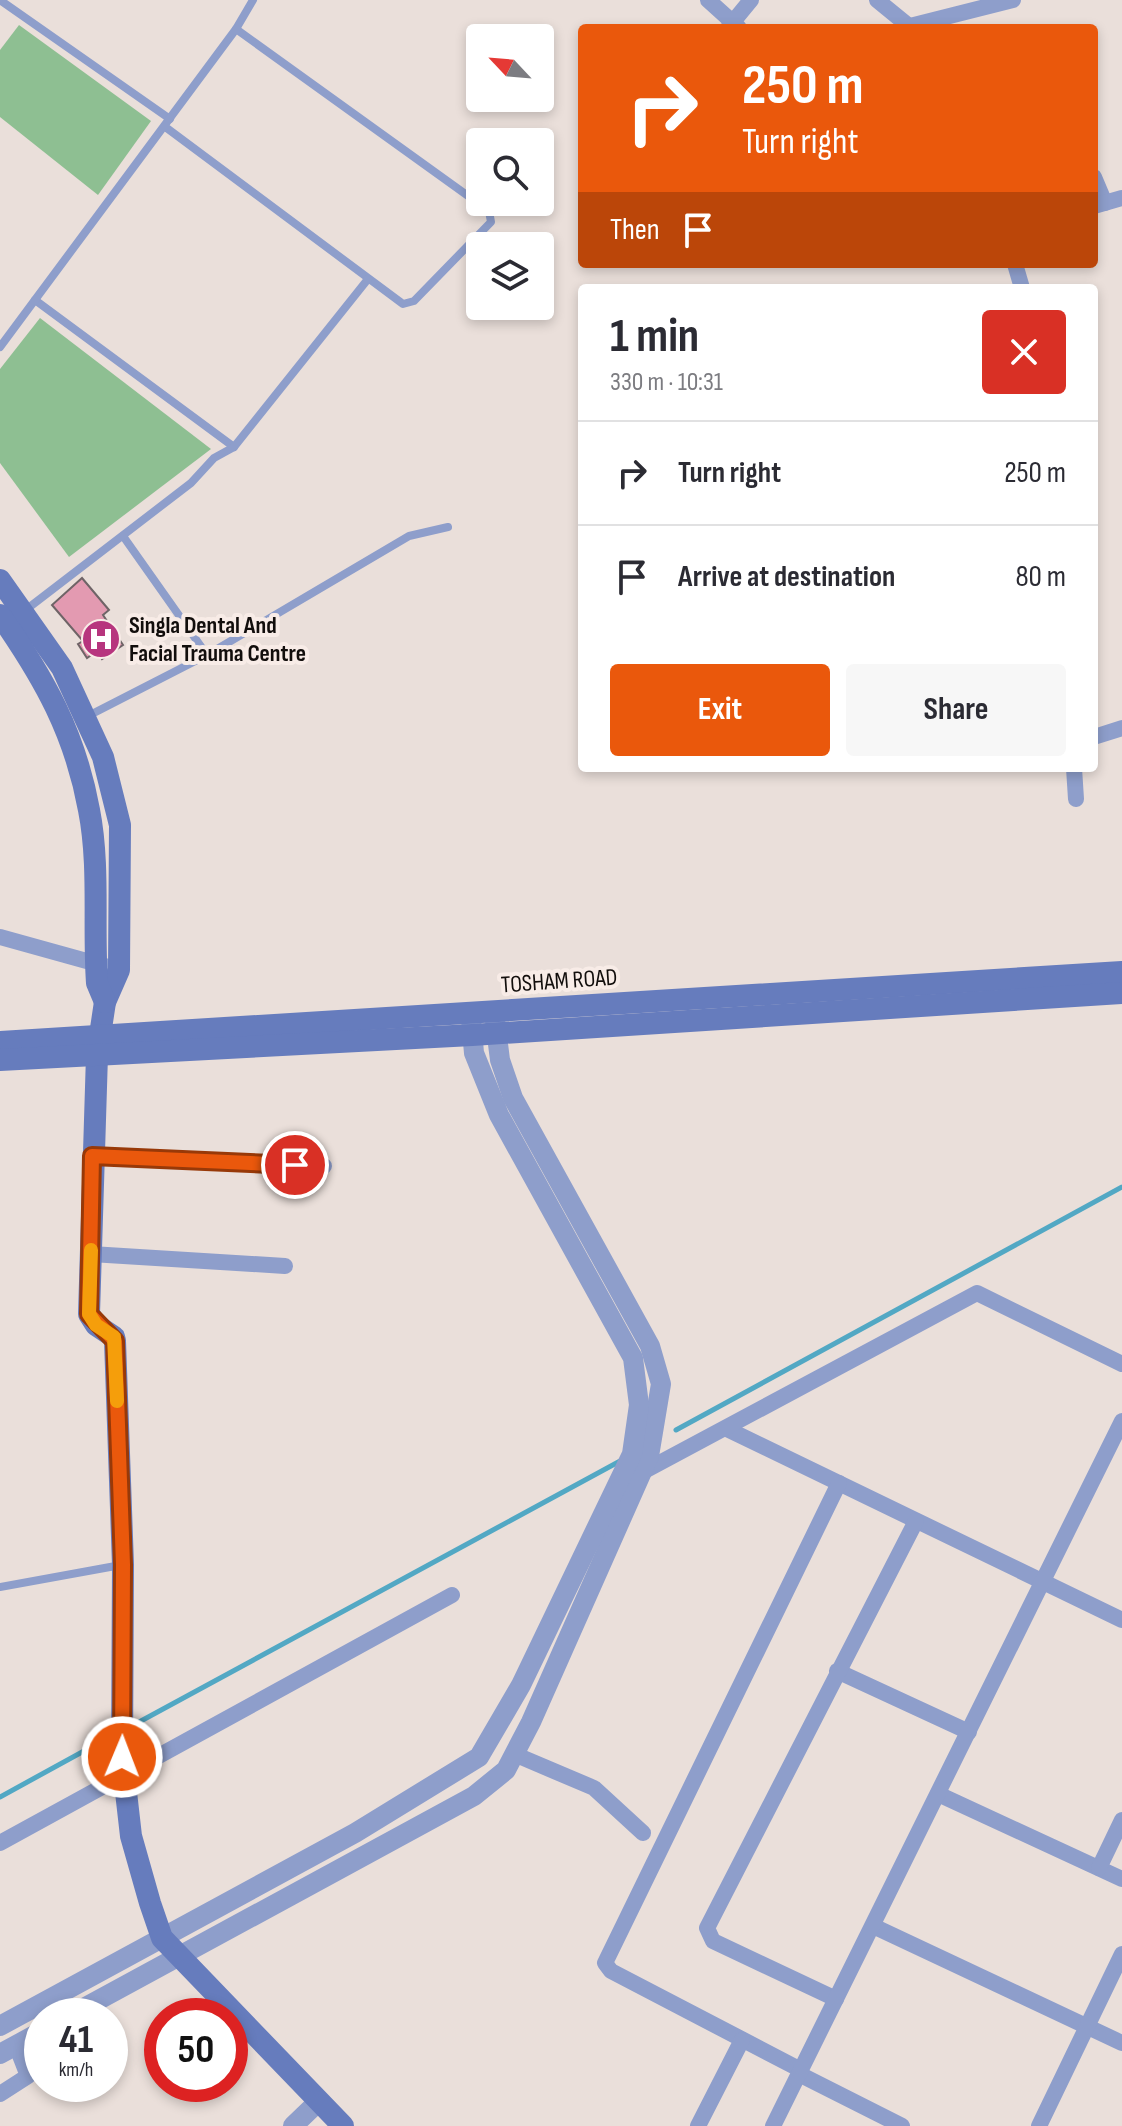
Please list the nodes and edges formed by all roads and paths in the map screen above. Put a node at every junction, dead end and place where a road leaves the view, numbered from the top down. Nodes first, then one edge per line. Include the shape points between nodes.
1 (0, 0) edge
2 (253, 0) edge
3 (708, 0) edge
4 (751, 0) edge
5 (877, 0) edge
6 (1013, 0) edge
7 (732, 24) edge
8 (735, 24) edge
9 (903, 24) edge
10 (918, 24) edge
11 (236, 29) junction
12 (167, 122) junction
13 (1122, 198) edge
14 (1100, 205) edge
15 (368, 279) junction
16 (35, 300) junction
17 (0, 347) edge
18 (234, 447) junction
19 (448, 527) dead end
20 (123, 536) junction
21 (0, 580) edge
22 (10, 617) edge
23 (207, 655) junction
24 (85, 718) junction
25 (1122, 728) edge
26 (1098, 736) edge
27 (1074, 772) edge
28 (1076, 799) dead end
29 (95, 890) junction
30 (121, 890) junction
31 (0, 937) edge
32 (96, 965) junction
33 (119, 970) junction
34 (1122, 972) edge
35 (1122, 993) edge
36 (105, 1002) junction
37 (495, 1022) junction
38 (472, 1024) junction
39 (0, 1042) edge
40 (98, 1045) junction
41 (0, 1060) edge
42 (92, 1156) junction
43 (324, 1166) dead end
44 (91, 1254) junction
45 (285, 1266) dead end
46 (1122, 1364) edge
47 (1122, 1421) edge
48 (727, 1429) junction
49 (642, 1472) junction
50 (839, 1483) junction
51 (618, 1485) junction
52 (916, 1521) junction
53 (123, 1565) junction
54 (1042, 1582) junction
55 (0, 1587) edge
56 (452, 1595) dead end
57 (1122, 1620) edge
58 (837, 1671) junction
59 (969, 1732) junction
60 (514, 1754) junction
61 (124, 1778) junction
62 (938, 1794) junction
63 (1122, 1820) edge
64 (643, 1833) dead end
65 (0, 1843) edge
66 (1099, 1868) junction
67 (1122, 1879) edge
68 (873, 1926) junction
69 (162, 1938) junction
70 (1122, 1954) edge
71 (179, 1956) junction
72 (102, 1998) edge
73 (836, 1999) junction
74 (0, 2026) edge
75 (1087, 2026) junction
76 (742, 2040) junction
77 (1122, 2043) edge
78 (8, 2049) edge
79 (800, 2072) junction
80 (0, 2094) edge
81 (319, 2101) junction
82 (293, 2126) edge
83 (343, 2126) edge
84 (698, 2126) edge
85 (773, 2126) edge
86 (902, 2126) edge
87 (1039, 2126) edge

1 - 12 lane
2 - 11 lane
3 - 7 street
4 - 8 street
5 - 9 street
6 - 10 street
11 - 12 lane
11 - 15 lane via 445,177 491,216 479,236 414,301 398,302
12 - 15 lane
12 - 16 lane
13 - 14 street
15 - 18 lane
16 - 17 lane
16 - 18 lane
18 - 20 lane
19 - 23 lane via 409,536
20 - 22 lane
20 - 23 lane
21 - 22 main road
22 - 24 main road via 62,668
22 - 29 main road via 69,731 90,811
23 - 24 lane
24 - 30 main road via 103,757 120,825
25 - 26 street
27 - 28 street
29 - 30 main road
29 - 32 main road
30 - 33 main road
31 - 32 street
32 - 33 street
32 - 36 main road
33 - 36 main road
34 - 37 main road, TOSHAM ROAD via 701,996
35 - 37 main road, TOSHAM ROAD
36 - 40 main road
37 - 38 main road, TOSHAM ROAD
37 - 49 street via 513,1098 650,1346 661,1384
38 - 40 main road, TOSHAM ROAD
38 - 51 street via 485,1085 499,1115 633,1358 639,1405 632,1454
39 - 40 main road, TOSHAM ROAD
40 - 41 main road, TOSHAM ROAD
40 - 42 main road
42 - 43 street
42 - 44 main road
44 - 45 street
44 - 53 main road via 89,1314 115,1341
46 - 48 street via 977,1293
47 - 54 street
48 - 49 street
48 - 50 street
49 - 51 street
49 - 60 street
50 - 52 street
50 - 76 street via 605,1963 611,1971
51 - 69 street via 521,1685 479,1757 355,1833
52 - 54 street
52 - 58 street
53 - 55 lane
53 - 61 main road
54 - 57 street
54 - 59 street
56 - 61 street
58 - 59 street
58 - 73 street via 707,1928 713,1941
59 - 62 street
60 - 64 street via 594,1788
60 - 71 street via 506,1770 474,1796
61 - 65 street
61 - 69 main road via 131,1836
62 - 66 street
62 - 68 street
63 - 66 street
66 - 67 street
68 - 73 street
68 - 75 street
69 - 71 main road
69 - 74 street
70 - 75 street
71 - 72 street
71 - 81 main road
73 - 79 street
75 - 77 street
75 - 87 street
76 - 79 street
76 - 84 street
78 - 80 street via 28,2076
79 - 85 street
79 - 86 street
81 - 82 street
81 - 83 main road

